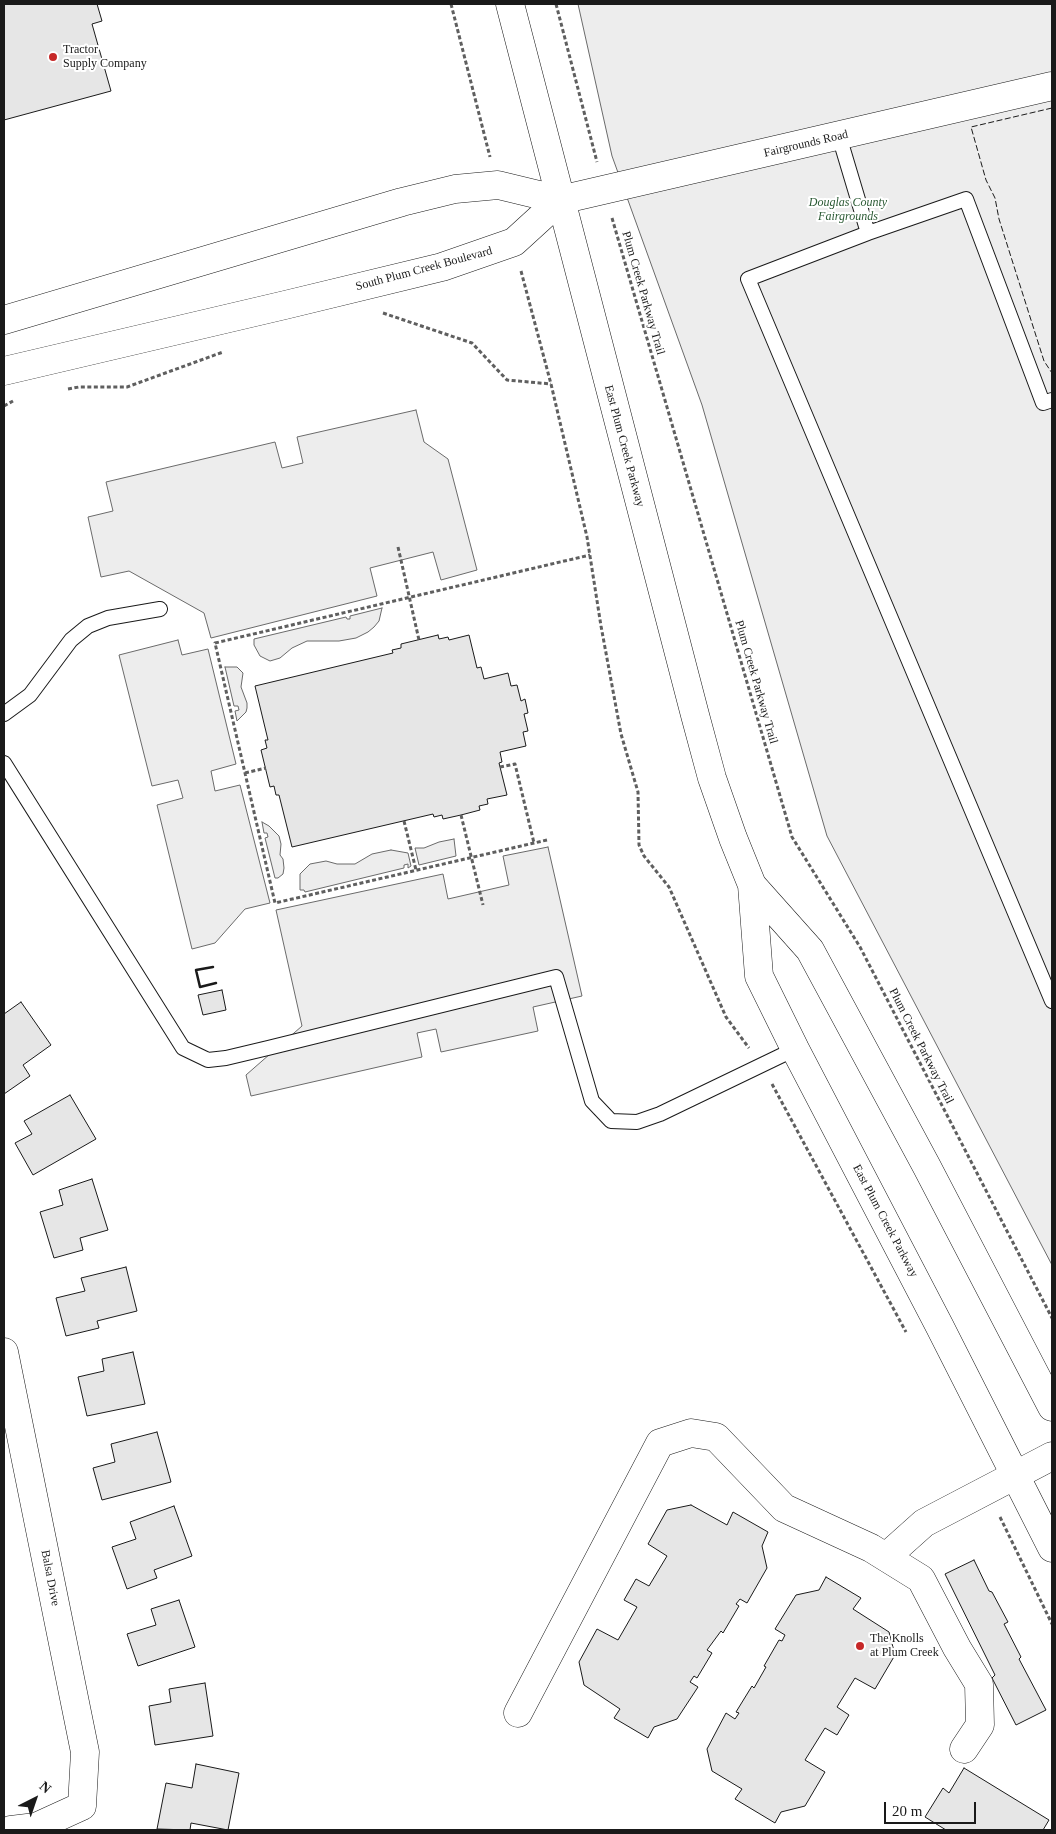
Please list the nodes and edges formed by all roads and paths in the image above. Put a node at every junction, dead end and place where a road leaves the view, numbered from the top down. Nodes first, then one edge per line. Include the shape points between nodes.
1 (510, 4) edge
2 (556, 4) edge
3 (1052, 86) edge
4 (839, 136) junction
5 (604, 189) junction
6 (560, 200) junction
7 (868, 233) junction
8 (376, 310) dead end
9 (4, 320) edge
10 (225, 352) dead end
11 (4, 371) edge
12 (551, 384) dead end
13 (59, 391) dead end
14 (21, 399) dead end
15 (1052, 400) edge
16 (4, 406) edge
17 (398, 547) dead end
18 (590, 555) dead end
19 (410, 597) junction
20 (160, 609) dead end
21 (419, 640) dead end
22 (4, 714) edge
23 (4, 763) edge
24 (500, 767) dead end
25 (266, 768) dead end
26 (245, 773) junction
27 (461, 815) dead end
28 (404, 821) dead end
29 (547, 840) dead end
30 (534, 843) junction
31 (471, 858) junction
32 (416, 870) junction
33 (752, 884) junction
34 (483, 905) dead end
35 (1052, 1001) edge
36 (795, 1049) junction
37 (1052, 1318) edge
38 (4, 1352) edge
39 (1052, 1407) edge
40 (14, 1445) edge
41 (1052, 1456) edge
42 (1015, 1474) junction
43 (1052, 1548) edge
44 (886, 1558) junction
45 (518, 1713) dead end
46 (964, 1749) dead end
47 (11, 1830) edge

1 - 6 street, East Plum Creek Parkway
2 - 5 path, Plum Creek Parkway Trail
3 - 4 street, Fairgrounds Road
4 - 5 street, Fairgrounds Road
4 - 7 lane
5 - 6 street, Fairgrounds Road
5 - 37 path, Plum Creek Parkway Trail via 792,837 860,947
6 - 9 street via 498,185 455,189
6 - 11 street, South Plum Creek Boulevard via 514,242 442,267
6 - 33 street, East Plum Creek Parkway via 712,778
7 - 15 lane via 966,199 1043,403
7 - 35 lane via 748,279
8 - 12 path via 472,343 507,380
10 - 13 path via 127,387 78,387
14 - 16 path
17 - 19 path
18 - 19 path
19 - 21 path
19 - 26 path via 215,643
20 - 22 lane via 108,618 88,626 71,640 30,695
23 - 36 lane via 183,1048 208,1060 556,977 592,1101 611,1121 637,1122 660,1114
24 - 30 path via 514,764
25 - 26 path
26 - 32 path via 275,903
27 - 31 path
28 - 32 path
29 - 30 path
30 - 31 path
31 - 32 path
31 - 34 path
33 - 36 street, East Plum Creek Parkway via 760,976
33 - 39 street, East Plum Creek Parkway via 810,950
36 - 42 street, East Plum Creek Parkway
38 - 40 street, Balsa Drive
40 - 47 street, Balsa Drive via 85,1752 82,1806 36,1827
41 - 42 street
42 - 43 street, East Plum Creek Parkway
42 - 44 street via 924,1523
44 - 45 street via 784,1508 716,1437 691,1433 660,1443
44 - 46 street via 921,1579 956,1648 979,1684 980,1725

